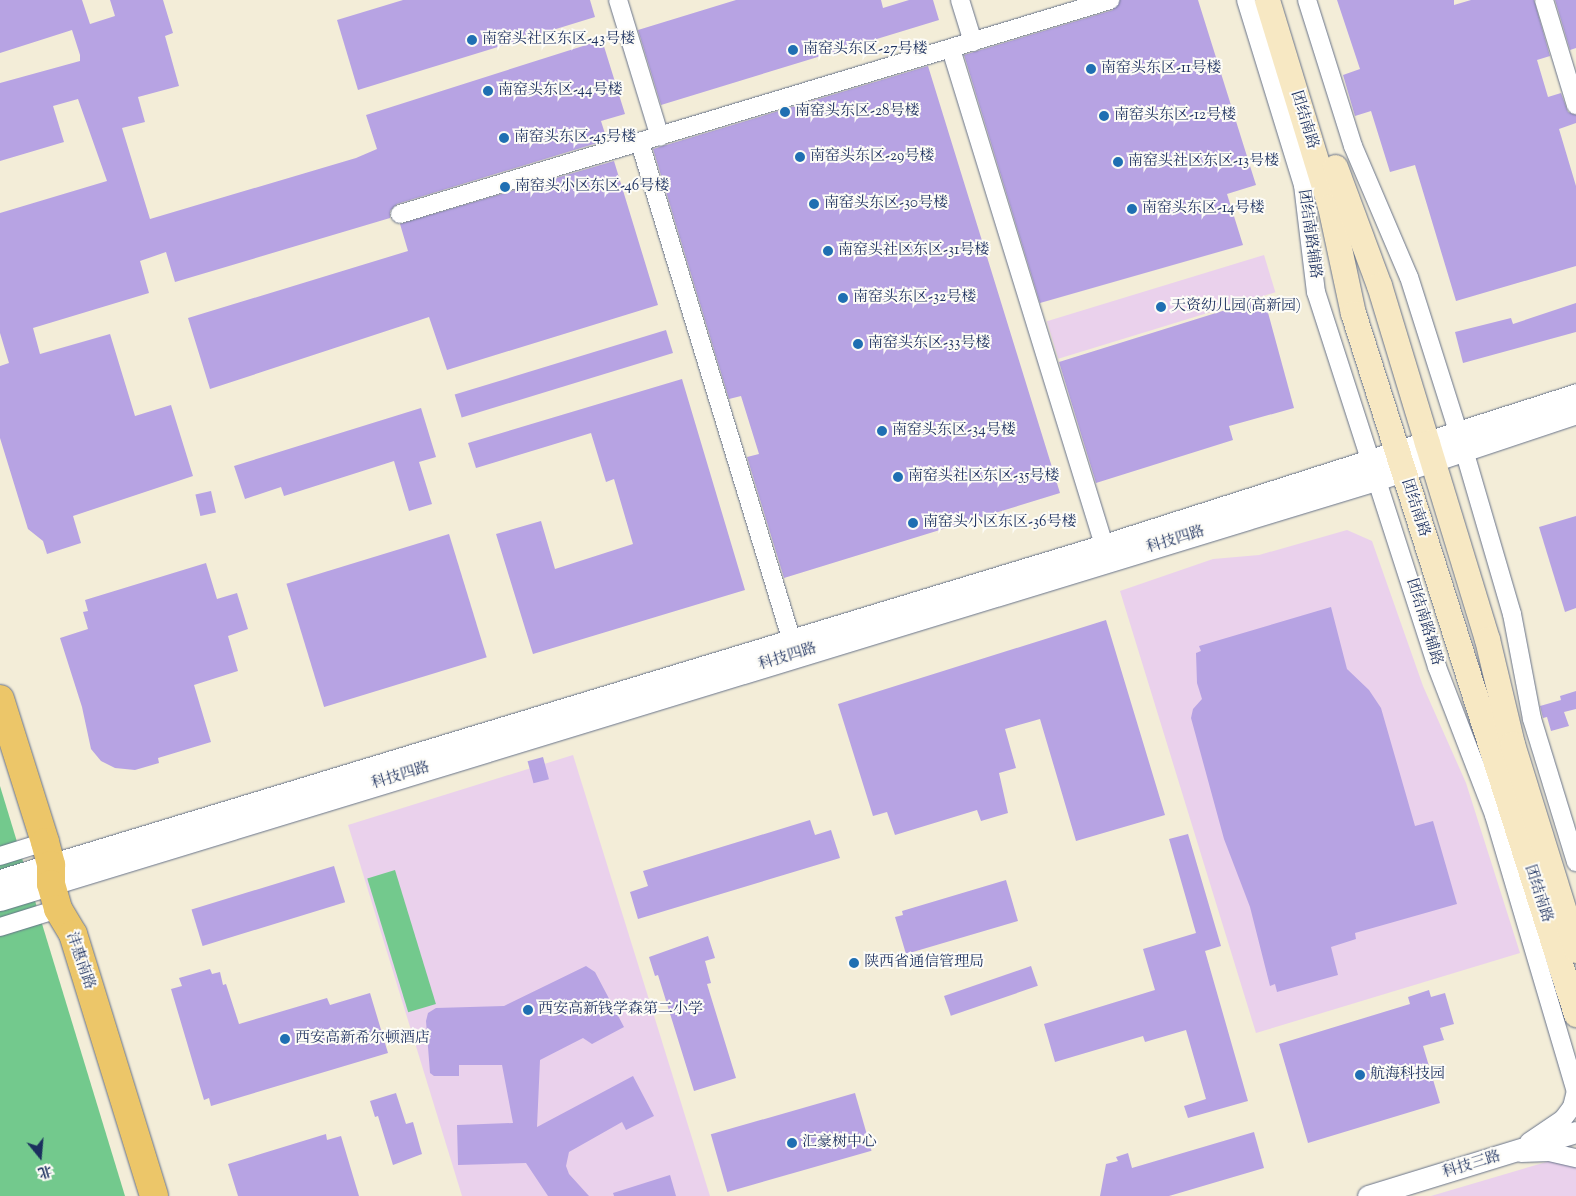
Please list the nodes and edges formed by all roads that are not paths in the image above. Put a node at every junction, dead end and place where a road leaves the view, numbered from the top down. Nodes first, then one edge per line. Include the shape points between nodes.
1 (618, 0) edge
2 (960, 0) edge
3 (1110, 0) edge
4 (1246, 0) edge
5 (1267, 0) edge
6 (1284, 0) edge
7 (1307, 0) edge
8 (1544, 0) edge
9 (973, 42) junction
10 (951, 50) junction
11 (1576, 105) edge
12 (660, 137) junction
13 (640, 143) junction
14 (400, 214) dead end
15 (1576, 394) edge
16 (1576, 413) edge
17 (1461, 441) junction
18 (1430, 451) junction
19 (1400, 462) junction
20 (1376, 470) junction
21 (1104, 545) junction
22 (791, 638) junction
23 (0, 698) edge
24 (0, 856) edge
25 (1576, 862) edge
26 (51, 875) junction
27 (0, 880) edge
28 (0, 900) edge
29 (0, 927) edge
30 (1576, 950) edge
31 (1576, 1014) edge
32 (1576, 1132) edge
33 (1513, 1152) junction
34 (1576, 1158) edge
35 (154, 1196) edge
36 (1368, 1196) edge

1 - 12 street
2 - 9 street
3 - 9 street
4 - 20 street, 团结南路辅路 via 1303,185 1316,292
5 - 19 main road, 团结南路 via 1330,206 1353,313
6 - 18 main road, 团结南路 via 1339,180 1379,285
7 - 17 street via 1353,146 1409,277
8 - 11 street
9 - 10 street
10 - 12 street
10 - 21 street
12 - 13 street
13 - 14 street
13 - 22 street
15 - 17 street, 科技四路
16 - 17 street, 科技四路
17 - 18 street, 科技四路
17 - 25 street via 1512,614 1532,719
18 - 19 street, 科技四路
18 - 30 main road, 团结南路 via 1487,639 1512,744
19 - 20 street, 科技四路
19 - 31 main road, 团结南路
20 - 21 street, 科技四路
20 - 26 street, 科技四路
20 - 33 street, 团结南路辅路 via 1438,667 1494,815 1576,1091 1572,1106 1563,1119
21 - 22 street, 科技四路
22 - 26 street, 科技四路
23 - 26 main road, 沣惠南路
24 - 26 street
26 - 27 street, 科技四路
26 - 28 street, 科技四路
26 - 29 street
26 - 35 main road, 沣惠南路 via 73,934
32 - 33 street, 科技三路
33 - 34 street via 1549,1152
33 - 36 street, 科技三路

